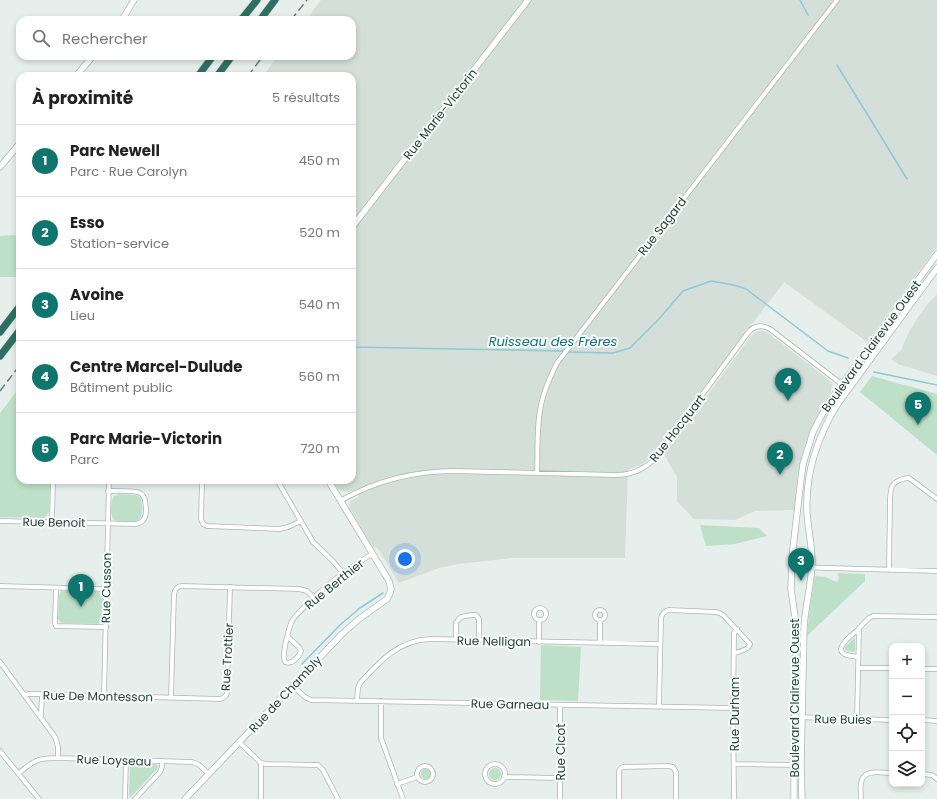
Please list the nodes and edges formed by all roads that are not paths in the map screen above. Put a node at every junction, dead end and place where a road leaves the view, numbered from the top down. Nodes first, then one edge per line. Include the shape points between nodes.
1 (134, 0) edge
2 (257, 0) edge
3 (275, 0) edge
4 (528, 0) edge
5 (837, 0) edge
6 (124, 16) edge
7 (244, 16) edge
8 (263, 16) edge
9 (90, 60) edge
10 (210, 60) edge
11 (229, 60) edge
12 (79, 72) edge
13 (201, 72) edge
14 (220, 72) edge
15 (16, 148) edge
16 (0, 166) edge
17 (356, 222) edge
18 (937, 254) edge
19 (937, 268) edge
20 (16, 311) edge
21 (893, 314) junction
22 (900, 319) junction
23 (0, 332) edge
24 (16, 335) edge
25 (0, 356) edge
26 (841, 384) junction
27 (848, 389) junction
28 (803, 464) junction
29 (810, 468) junction
30 (537, 473) junction
31 (53, 484) edge
32 (109, 484) edge
33 (202, 484) edge
34 (279, 484) edge
35 (330, 484) edge
36 (108, 491) junction
37 (937, 499) edge
38 (340, 501) junction
39 (0, 521) edge
40 (301, 521) junction
41 (52, 522) junction
42 (108, 524) junction
43 (372, 554) junction
44 (792, 567) junction
45 (812, 568) junction
46 (889, 570) junction
47 (937, 571) edge
48 (343, 573) junction
49 (0, 586) edge
50 (230, 587) junction
51 (56, 588) junction
52 (106, 589) junction
53 (314, 598) junction
54 (937, 617) edge
55 (539, 620) dead end
56 (600, 620) dead end
57 (106, 627) junction
58 (737, 629) junction
59 (859, 629) junction
60 (288, 637) junction
61 (456, 640) junction
62 (479, 640) junction
63 (539, 642) junction
64 (600, 643) junction
65 (660, 644) junction
66 (734, 653) junction
67 (858, 656) junction
68 (0, 662) edge
69 (858, 668) junction
70 (889, 668) edge
71 (925, 669) edge
72 (937, 669) edge
73 (293, 686) junction
74 (42, 694) junction
75 (24, 695) junction
76 (104, 696) junction
77 (171, 698) junction
78 (357, 700) junction
79 (381, 701) junction
80 (560, 705) junction
81 (659, 707) junction
82 (733, 708) junction
83 (41, 717) junction
84 (794, 717) junction
85 (802, 718) junction
86 (857, 719) junction
87 (889, 720) edge
88 (925, 720) edge
89 (937, 721) edge
90 (240, 742) junction
91 (0, 751) edge
92 (58, 758) junction
93 (126, 760) junction
94 (162, 761) junction
95 (262, 763) junction
96 (734, 764) junction
97 (794, 765) junction
98 (801, 765) junction
99 (19, 773) junction
100 (889, 773) edge
101 (209, 774) junction
102 (925, 774) edge
103 (504, 776) junction
104 (417, 777) junction
105 (560, 778) junction
106 (937, 779) edge
107 (397, 784) junction
108 (39, 799) edge
109 (125, 799) edge
110 (135, 799) edge
111 (185, 799) edge
112 (261, 799) edge
113 (338, 799) edge
114 (403, 799) edge
115 (560, 799) edge
116 (619, 799) edge
117 (676, 799) edge
118 (734, 799) edge
119 (794, 799) edge
120 (802, 799) edge
121 (861, 799) edge

1 - 6 street
2 - 7 highway
3 - 8 highway
4 - 17 street, Rue Marie-Victorin
5 - 30 street, Rue Sagard via 557,363 542,401
9 - 12 street
10 - 13 highway
11 - 14 highway
15 - 16 street
18 - 21 street, Boulevard Clairevue Ouest
19 - 22 street, Boulevard Clairevue Ouest
20 - 23 highway
21 - 22 street
21 - 26 street, Boulevard Clairevue Ouest
22 - 27 street, Boulevard Clairevue Ouest
24 - 25 highway
26 - 27 street, Rue Hocquart
26 - 28 street, Boulevard Clairevue Ouest via 819,420
26 - 30 street, Rue Hocquart via 770,329 756,327 747,334 659,453 648,464 634,472 619,475
27 - 29 street, Boulevard Clairevue Ouest via 823,430
28 - 29 street
28 - 44 street, Boulevard Clairevue Ouest
29 - 45 street, Boulevard Clairevue Ouest via 807,506
30 - 38 street, Rue Hocquart via 455,470 419,473 387,481
31 - 41 street
32 - 36 street, Rue Cusson
33 - 40 street via 201,519 206,526 280,528
34 - 40 street
35 - 38 street
36 - 42 street, Rue Cusson
36 - 42 street, Rue Benoit via 138,492 143,495 145,501 144,517 140,523
37 - 46 street via 909,478 903,478 892,485
38 - 43 street
39 - 41 street, Rue Benoit
40 - 48 street via 313,542
41 - 42 street, Rue Benoit
42 - 52 street, Rue Cusson
43 - 48 street, Rue Berthier
43 - 73 street, Rue de Chambly via 389,583 390,593 385,600 342,634
44 - 45 street
44 - 84 street, Boulevard Clairevue Ouest via 796,625
45 - 46 street
45 - 85 street, Boulevard Clairevue Ouest via 804,628
46 - 47 street
48 - 53 street, Rue Berthier
49 - 51 street
50 - 53 street via 302,589
50 - 77 street via 181,586 174,591
50 - 77 street, Rue Trottier via 227,694 220,699
51 - 52 street
51 - 57 street via 56,626
52 - 57 street, Rue Cusson
53 - 60 street, Rue Berthier via 294,618
54 - 59 street via 873,616
55 - 63 street
56 - 64 street
57 - 76 street, Rue Cusson
58 - 65 street via 718,612 667,611 661,616
58 - 66 street, Rue Durham via 734,633
58 - 66 street via 750,645
59 - 67 street
59 - 67 street via 840,649 844,654
60 - 60 street, Rue Berthier via 284,659 290,664 301,651
61 - 62 street, Rue Nelligan
61 - 62 street via 457,621 473,614 479,620
61 - 78 street, Rue Nelligan via 419,640 397,649 360,683
62 - 63 street, Rue Nelligan
63 - 64 street, Rue Nelligan
64 - 65 street, Rue Nelligan
65 - 81 street
66 - 82 street, Rue Durham
67 - 69 street
68 - 75 street
69 - 70 street
69 - 86 street
71 - 72 street
73 - 78 street, Rue Garneau via 310,699
73 - 90 street, Rue de Chambly
74 - 75 street, Rue De Montesson
74 - 76 street, Rue De Montesson
74 - 83 street
75 - 83 street
76 - 77 street, Rue De Montesson
78 - 79 street, Rue Garneau
79 - 80 street, Rue Garneau
79 - 107 street via 382,738
80 - 81 street, Rue Garneau
80 - 105 street, Rue Cicot
81 - 82 street, Rue Garneau
82 - 96 street, Rue Durham
83 - 92 street via 56,739
84 - 85 street, Rue Buies
84 - 97 street, Boulevard Clairevue Ouest
85 - 86 street, Rue Buies
85 - 98 street, Boulevard Clairevue Ouest
86 - 87 street, Rue Buies
88 - 89 street
90 - 95 street
90 - 101 street, Rue de Chambly
91 - 99 street
92 - 93 street, Rue Loyseau
92 - 99 street, Rue Loyseau via 38,760
93 - 94 street, Rue Loyseau
93 - 109 street
94 - 101 street, Rue Loyseau via 195,762
94 - 110 street via 160,772
95 - 112 street
95 - 113 street via 318,765
96 - 97 street
96 - 118 street, Rue Durham
97 - 98 street
97 - 119 street, Boulevard Clairevue Ouest
98 - 120 street, Boulevard Clairevue Ouest
99 - 108 street
100 - 121 street via 871,772 865,775 861,783
101 - 111 street, Rue de Chambly
102 - 106 street
103 - 103 street via 504,769 496,764 490,765 485,773 486,779 492,783 498,783
103 - 105 street
104 - 104 street via 423,782 428,782 434,776 433,770 429,766 421,766 417,771
104 - 107 street
105 - 115 street, Rue Cicot
107 - 114 street
116 - 117 street via 620,768 668,766 674,768 676,773

